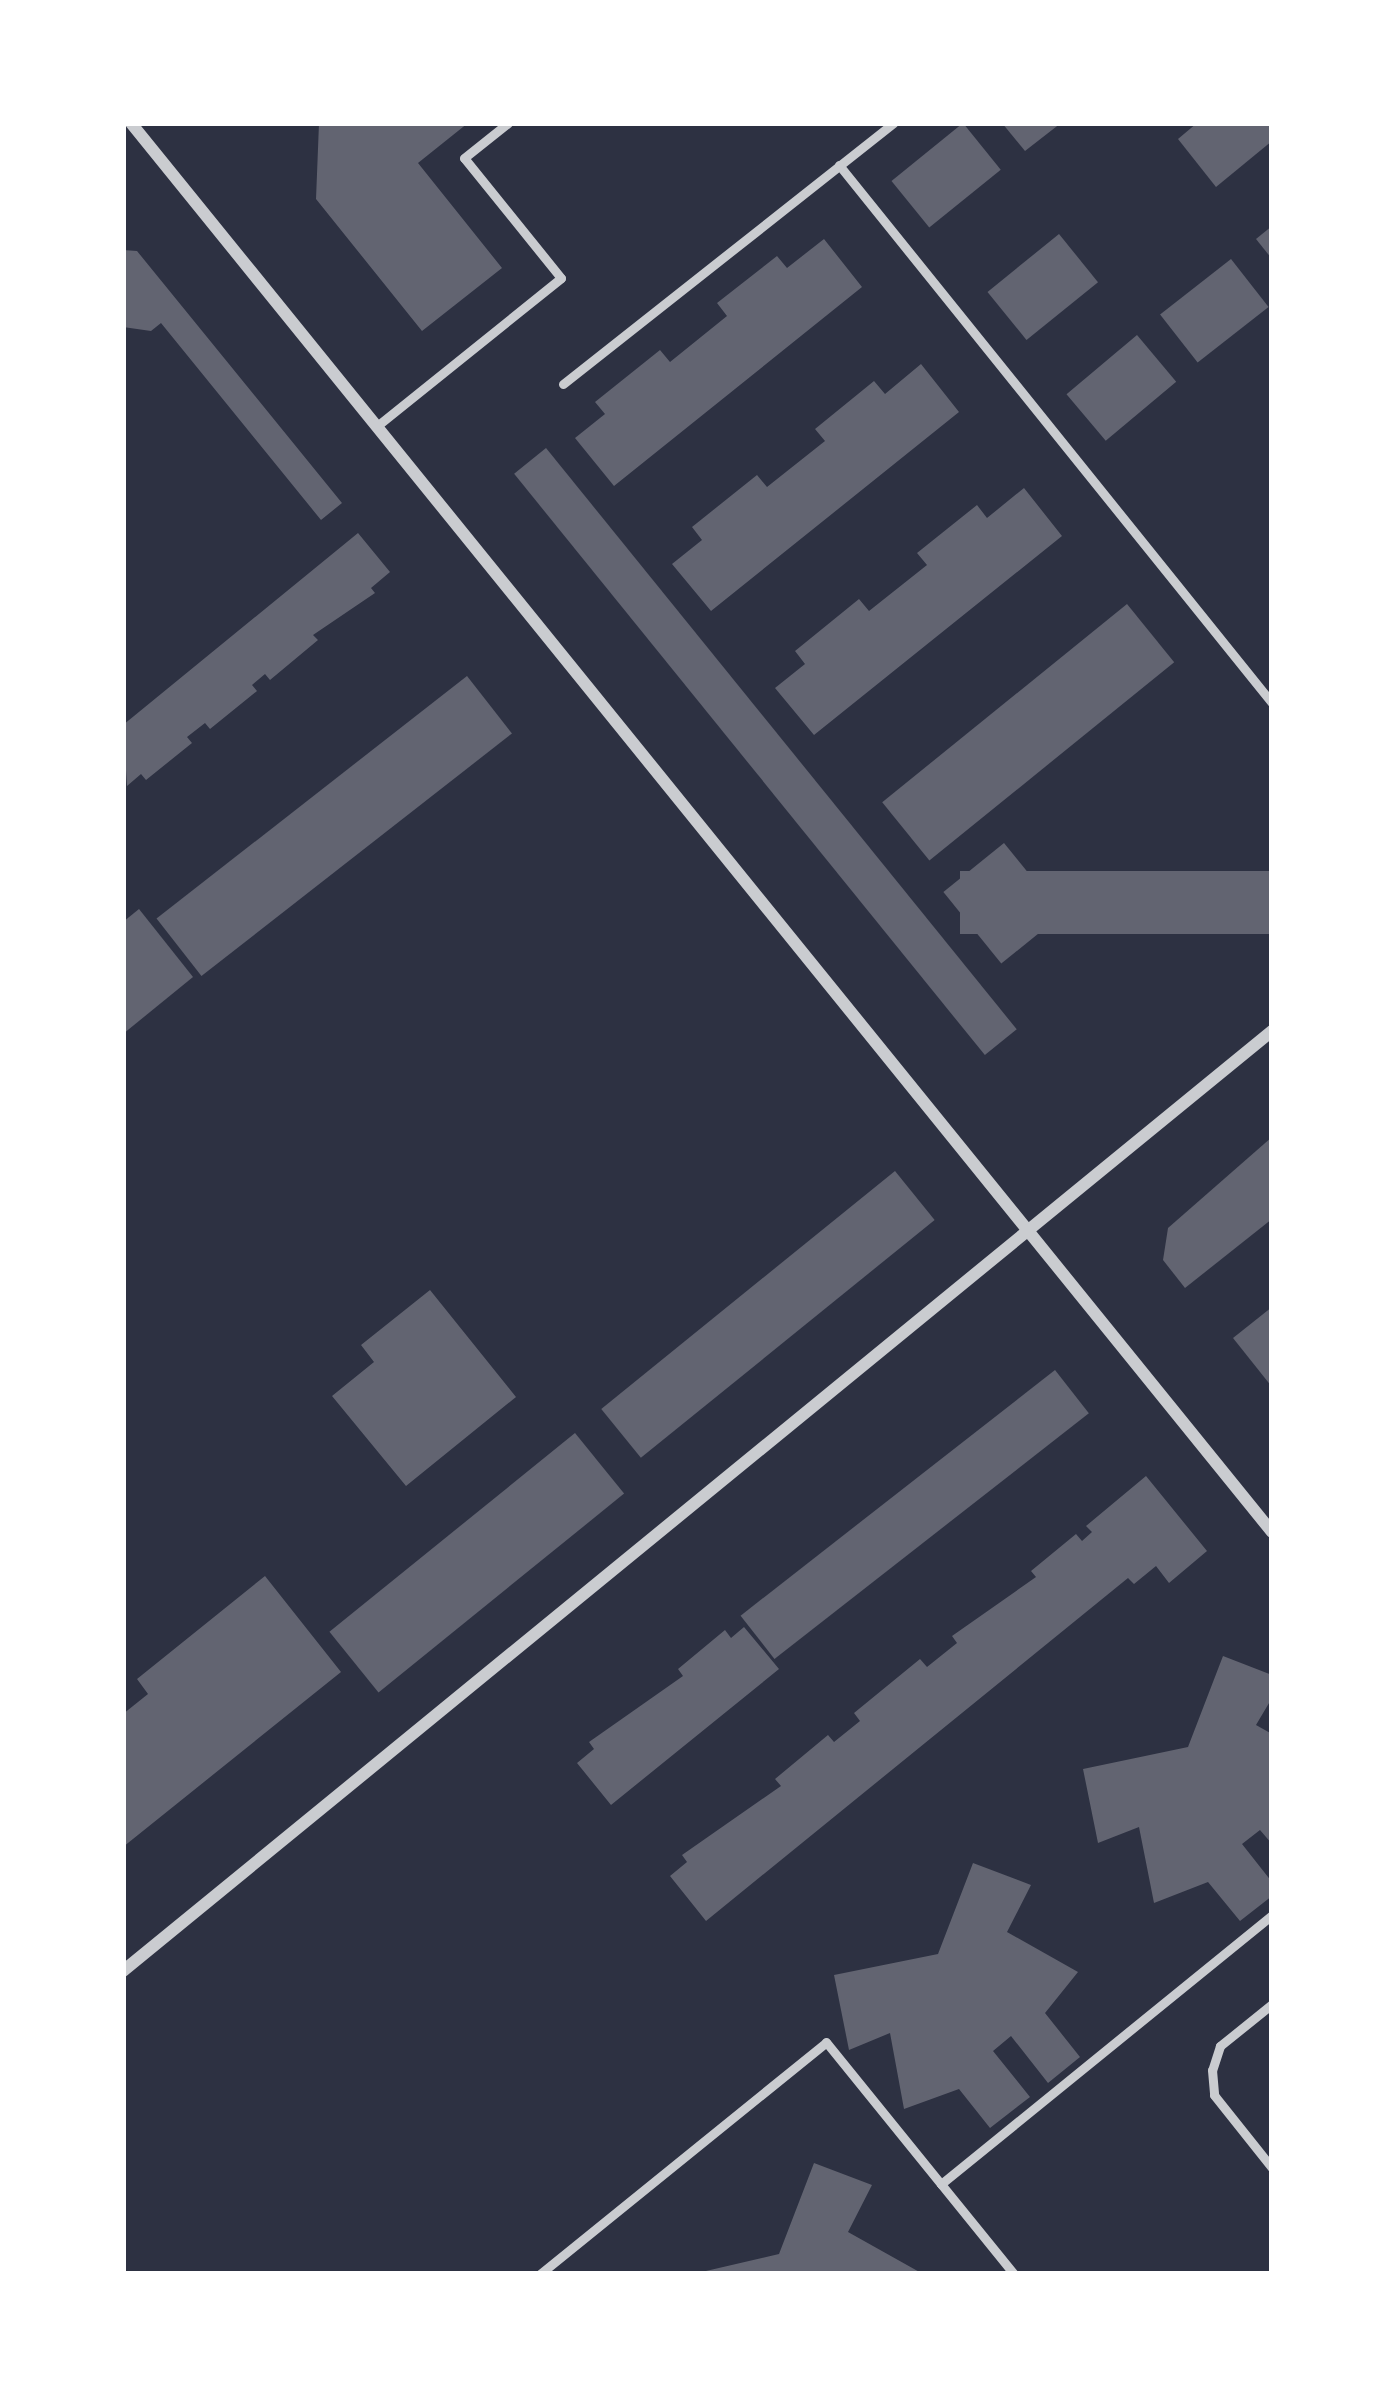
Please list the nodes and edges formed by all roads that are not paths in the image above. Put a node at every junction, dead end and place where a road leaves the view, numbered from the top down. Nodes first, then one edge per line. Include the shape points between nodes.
1 (131, 123) edge
2 (508, 123) edge
3 (892, 123) edge
4 (839, 166) junction
5 (562, 384) dead end
6 (377, 426) junction
7 (1272, 703) edge
8 (1272, 1031) edge
9 (1028, 1230) junction
10 (1272, 1532) edge
11 (1272, 1915) edge
12 (123, 1971) edge
13 (1272, 2004) edge
14 (1272, 2168) edge
15 (941, 2184) junction
16 (541, 2274) edge
17 (1014, 2274) edge

1 - 6 street
2 - 6 lane via 464,158 560,278
3 - 4 lane
4 - 5 lane
4 - 7 lane
6 - 9 street
8 - 9 street
9 - 10 street
9 - 12 street
11 - 15 lane
13 - 14 lane via 1220,2046 1212,2070 1214,2095
15 - 16 lane via 826,2042
15 - 17 lane

